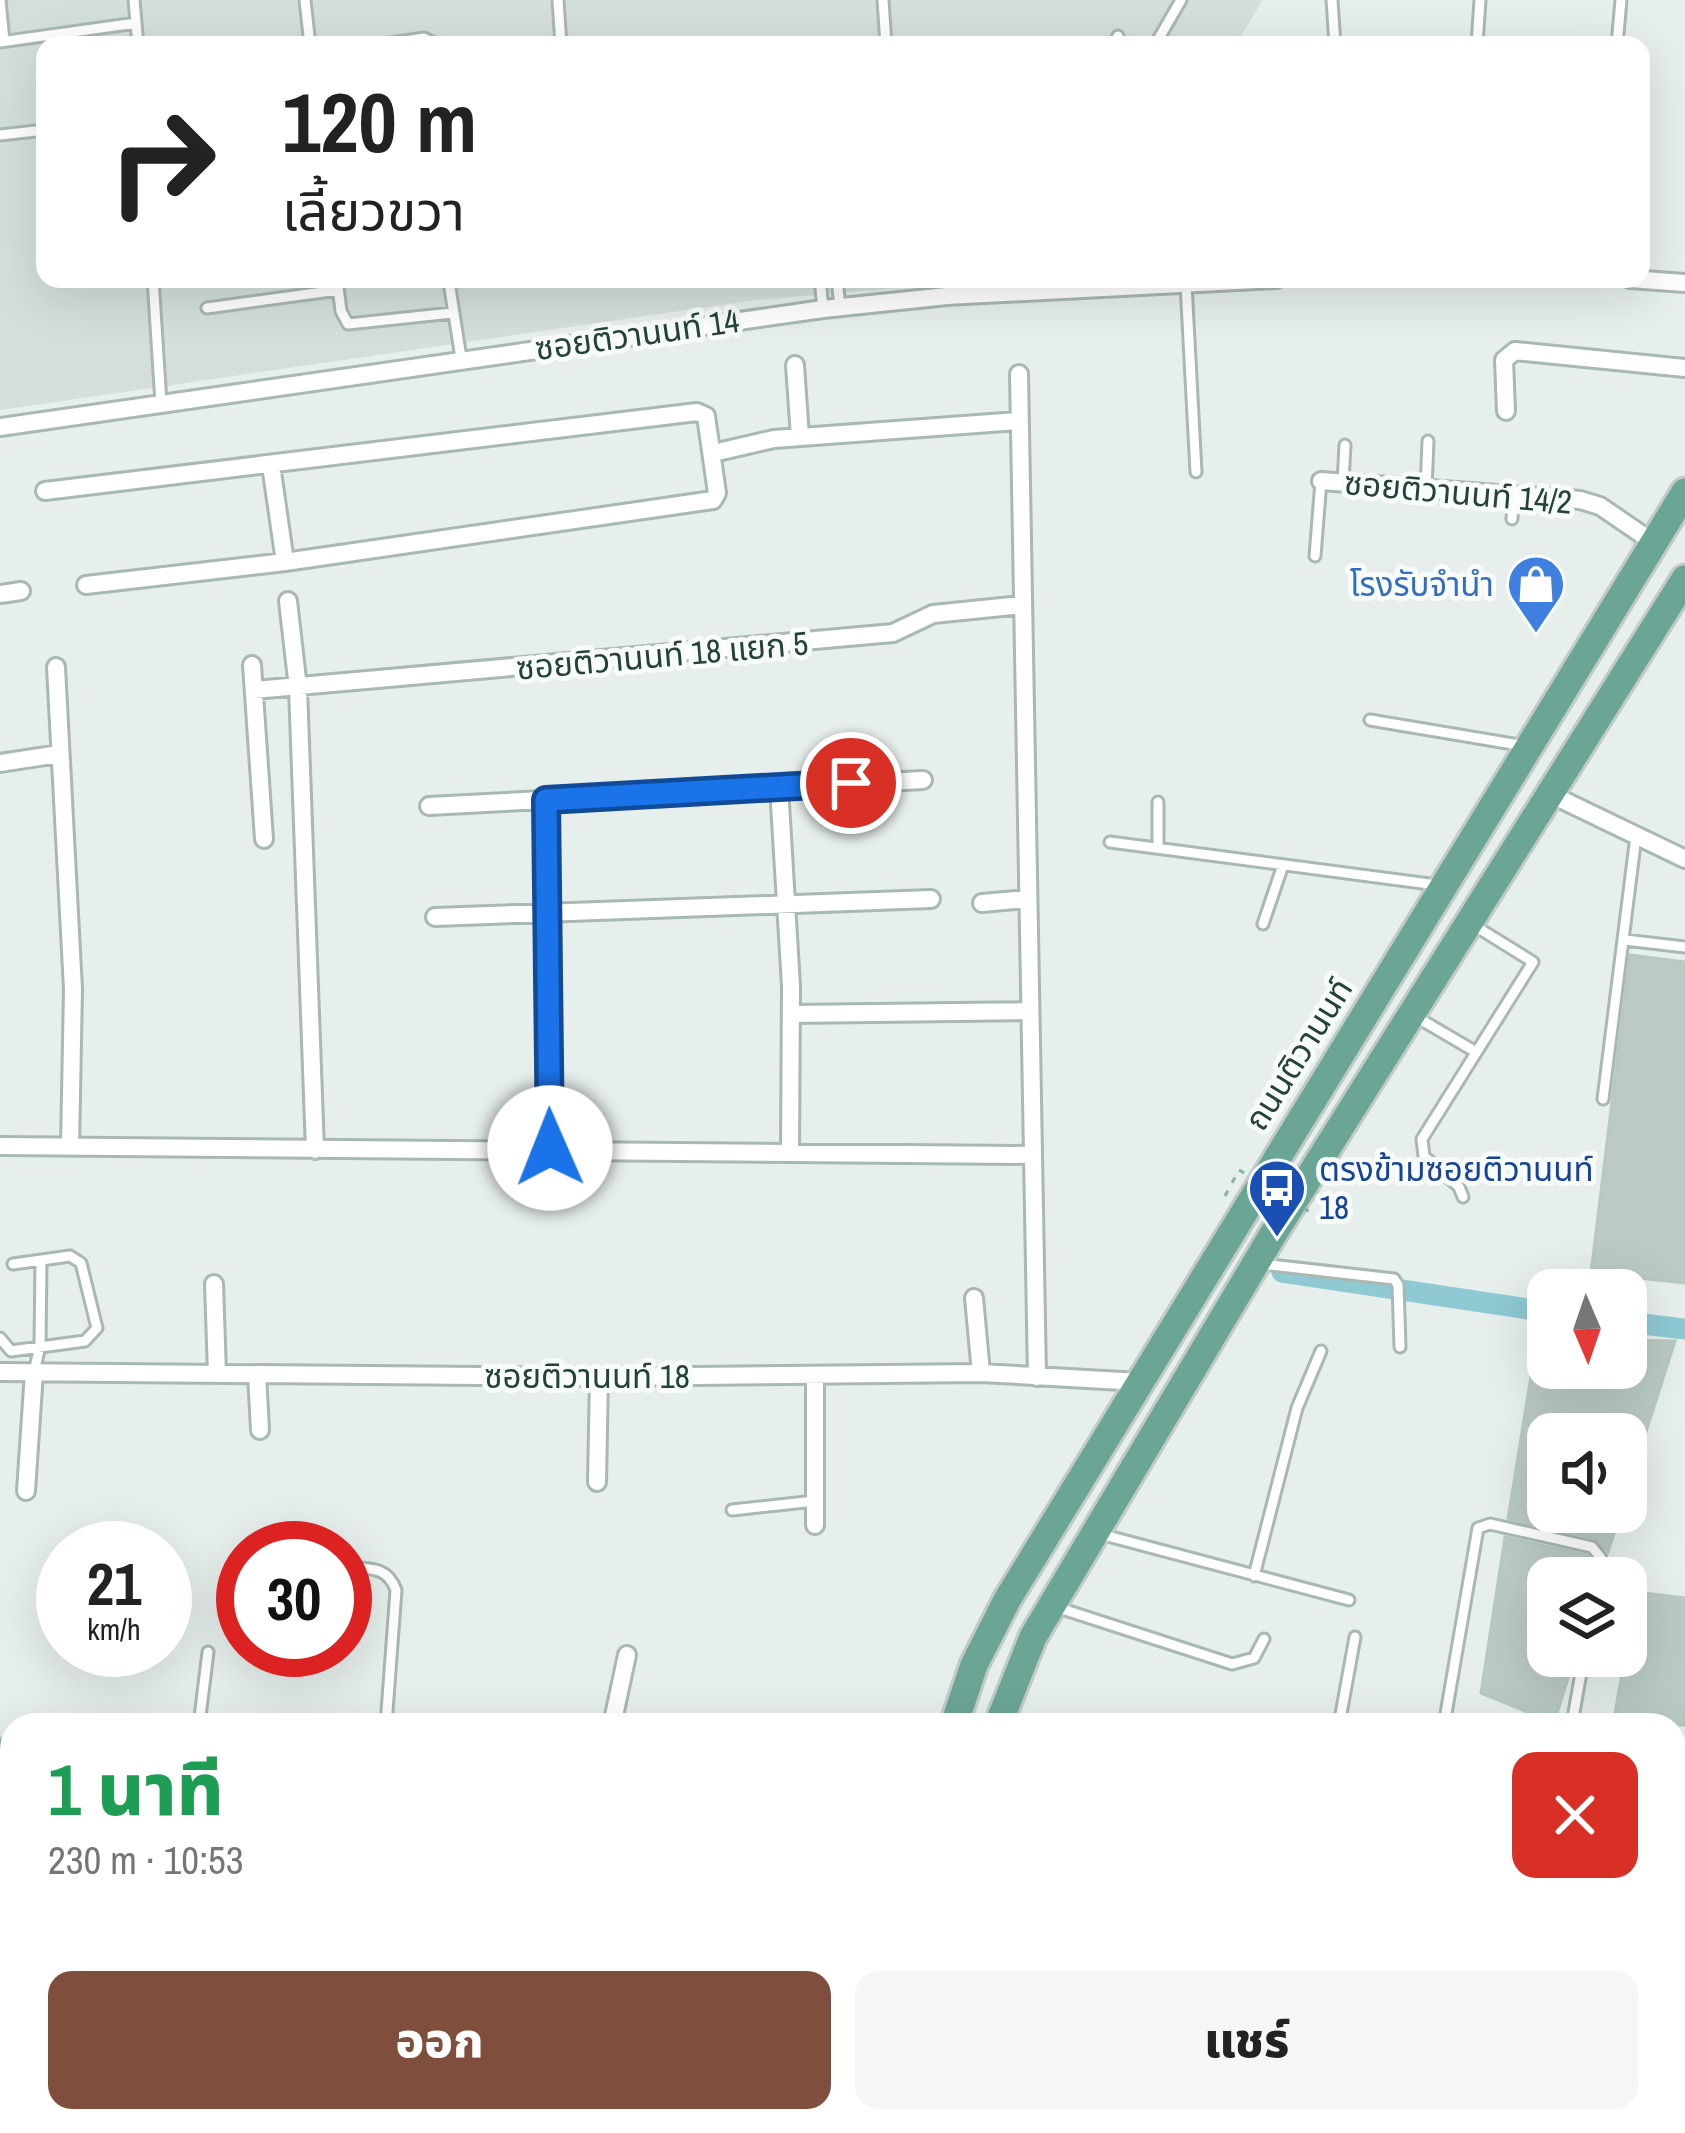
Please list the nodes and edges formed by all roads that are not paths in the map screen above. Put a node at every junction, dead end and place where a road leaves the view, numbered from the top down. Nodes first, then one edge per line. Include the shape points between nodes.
1 (0, 0) edge
2 (134, 0) edge
3 (304, 0) edge
4 (557, 0) edge
5 (883, 0) edge
6 (1181, 0) edge
7 (1332, 0) edge
8 (1480, 0) edge
9 (1622, 0) edge
10 (136, 23) junction
11 (44, 36) edge
12 (137, 36) edge
13 (309, 36) edge
14 (560, 36) edge
15 (885, 36) edge
16 (1160, 36) edge
17 (1334, 36) edge
18 (1478, 36) edge
19 (1618, 36) edge
20 (36, 37) edge
21 (2, 42) edge
22 (36, 131) edge
23 (0, 135) edge
24 (1650, 280) edge
25 (1685, 283) edge
26 (154, 288) edge
27 (316, 288) edge
28 (339, 288) edge
29 (450, 288) edge
30 (824, 288) edge
31 (835, 288) edge
32 (1106, 288) edge
33 (1186, 288) edge
34 (207, 308) dead end
35 (832, 308) junction
36 (452, 313) junction
37 (461, 358) junction
38 (796, 365) dead end
39 (1685, 368) edge
40 (1019, 374) dead end
41 (161, 404) junction
42 (1506, 411) dead end
43 (1018, 421) junction
44 (0, 427) edge
45 (800, 437) junction
46 (1428, 441) dead end
47 (1346, 445) dead end
48 (713, 453) junction
49 (271, 465) junction
50 (1196, 472) dead end
51 (1321, 481) joint
52 (1343, 482) junction
53 (1426, 489) junction
54 (45, 491) dead end
55 (1685, 493) edge
56 (1514, 495) junction
57 (1512, 519) dead end
58 (1654, 543) junction
59 (1315, 556) dead end
60 (285, 562) junction
61 (1685, 579) edge
62 (86, 585) dead end
63 (21, 591) dead end
64 (0, 594) edge
65 (288, 601) dead end
66 (1022, 605) junction
67 (252, 665) dead end
68 (56, 667) dead end
69 (298, 688) junction
70 (254, 690) junction
71 (1370, 720) dead end
72 (1529, 746) junction
73 (59, 754) junction
74 (0, 763) edge
75 (922, 779) dead end
76 (779, 787) junction
77 (1550, 794) junction
78 (546, 800) junction
79 (1158, 802) dead end
80 (429, 806) dead end
81 (1636, 836) junction
82 (264, 839) dead end
83 (1110, 842) dead end
84 (1158, 848) junction
85 (1682, 852) edge
86 (1283, 865) junction
87 (1444, 886) junction
88 (931, 898) dead end
89 (1027, 899) junction
90 (982, 903) dead end
91 (786, 904) junction
92 (548, 913) junction
93 (435, 917) dead end
94 (1469, 922) junction
95 (1263, 924) dead end
96 (1625, 940) junction
97 (1685, 947) edge
98 (1028, 1012) junction
99 (1411, 1014) junction
100 (791, 1015) junction
101 (1476, 1052) junction
102 (1604, 1099) dead end
103 (0, 1146) edge
104 (70, 1147) junction
105 (550, 1148) junction
106 (315, 1150) junction
107 (790, 1152) junction
108 (1030, 1155) junction
109 (1463, 1197) dead end
110 (40, 1260) junction
111 (1257, 1263) junction
112 (13, 1264) dead end
113 (214, 1284) dead end
114 (974, 1298) dead end
115 (0, 1339) edge
116 (40, 1346) junction
117 (1400, 1347) dead end
118 (1321, 1351) dead end
119 (0, 1372) edge
120 (34, 1372) junction
121 (981, 1373) junction
122 (217, 1374) junction
123 (257, 1374) junction
124 (815, 1375) junction
125 (1036, 1377) junction
126 (599, 1378) junction
127 (1140, 1382) junction
128 (260, 1430) dead end
129 (597, 1482) dead end
130 (26, 1492) dead end
131 (815, 1501) junction
132 (732, 1510) dead end
133 (814, 1525) dead end
134 (1095, 1532) junction
135 (1600, 1557) edge
136 (372, 1569) edge
137 (1254, 1576) junction
138 (1349, 1600) dead end
139 (1051, 1606) junction
140 (1355, 1637) dead end
141 (1264, 1639) dead end
142 (208, 1652) dead end
143 (627, 1655) dead end
144 (1580, 1677) edge
145 (200, 1713) edge
146 (387, 1713) edge
147 (615, 1713) edge
148 (958, 1713) edge
149 (1003, 1713) edge
150 (1341, 1713) edge
151 (1446, 1713) edge
152 (1571, 1713) edge

1 - 21 lane
2 - 10 lane
3 - 13 lane
4 - 14 lane
5 - 15 lane
6 - 16 lane
7 - 17 lane
8 - 18 lane
9 - 19 lane
10 - 11 lane
10 - 12 lane
20 - 21 lane
22 - 23 lane
24 - 25 street
26 - 41 lane
27 - 34 lane
28 - 36 lane via 348,324
29 - 36 lane
30 - 35 lane
31 - 35 lane
32 - 35 street, ซอยติวานนท์ 14
33 - 50 lane
35 - 37 street, ซอยติวานนท์ 14
36 - 37 lane
37 - 41 street, ซอยติวานนท์ 14
38 - 45 street
39 - 42 street via 1515,351 1504,360
40 - 43 street
41 - 44 street, ซอยติวานนท์ 14
43 - 45 street
43 - 66 street
45 - 48 street
46 - 53 lane
47 - 52 lane
48 - 49 street via 706,416 698,412
48 - 60 street via 713,500
49 - 54 street
49 - 60 street
51 - 52 street, ซอยติวานนท์ 14/2
51 - 59 lane
52 - 53 street, ซอยติวานนท์ 14/2
53 - 56 street, ซอยติวานนท์ 14/2
55 - 58 main road, ถนนติวานนท์
56 - 57 lane
56 - 58 street, ซอยติวานนท์ 14/2 via 1600,506
58 - 72 main road, ถนนติวานนท์
60 - 62 street
61 - 77 main road
63 - 64 street
65 - 69 street
66 - 69 street, ซอยติวานนท์ 18 แยก 5 via 933,614 893,633
66 - 89 street
67 - 70 street
68 - 73 street
69 - 70 street, ซอยติวานนท์ 18 แยก 5
69 - 106 street
70 - 82 street
71 - 72 lane
72 - 87 main road, ถนนติวานนท์
73 - 74 street
73 - 104 street via 73,989
75 - 76 street
76 - 78 street
76 - 91 street
77 - 81 street
77 - 94 main road
78 - 80 street
78 - 92 street
79 - 84 lane
81 - 85 street
81 - 96 lane
83 - 84 lane
84 - 86 lane
86 - 87 lane
86 - 95 lane
87 - 127 main road, ถนนติวานนท์
88 - 91 street
89 - 90 street
89 - 98 street
91 - 92 street
91 - 100 street
92 - 93 street
92 - 105 street
94 - 99 main road
94 - 101 lane via 1533,962
96 - 97 lane
96 - 102 lane
98 - 100 street
98 - 108 street
99 - 101 lane
99 - 111 main road
100 - 107 street
101 - 109 lane via 1421,1146
103 - 104 street
104 - 106 street
105 - 106 street
105 - 107 street
107 - 108 street
108 - 125 street
110 - 112 lane
110 - 116 lane
110 - 116 lane via 70,1256 80,1263 97,1328 85,1341
111 - 117 lane via 1392,1279
111 - 134 main road
113 - 122 street
114 - 121 street
115 - 116 lane via 11,1351
116 - 120 lane
118 - 137 lane via 1297,1408
119 - 120 street, ซอยติวานนท์ 18
120 - 122 street, ซอยติวานนท์ 18
120 - 130 street
121 - 124 street, ซอยติวานนท์ 18
121 - 125 street, ซอยติวานนท์ 18
122 - 123 street, ซอยติวานนท์ 18
123 - 126 street, ซอยติวานนท์ 18
123 - 128 street
124 - 126 street, ซอยติวานนท์ 18
124 - 131 street
125 - 127 street, ซอยติวานนท์ 18
126 - 129 street
127 - 148 main road, ถนนติวานนท์ via 1007,1600
131 - 132 lane
131 - 133 street
134 - 137 lane
134 - 139 main road
135 - 151 lane via 1592,1546 1478,1528
136 - 146 lane via 391,1576 396,1590
137 - 138 lane
139 - 141 lane via 1232,1664 1254,1658
139 - 149 main road
140 - 150 lane
142 - 145 lane
143 - 147 street
144 - 152 lane

